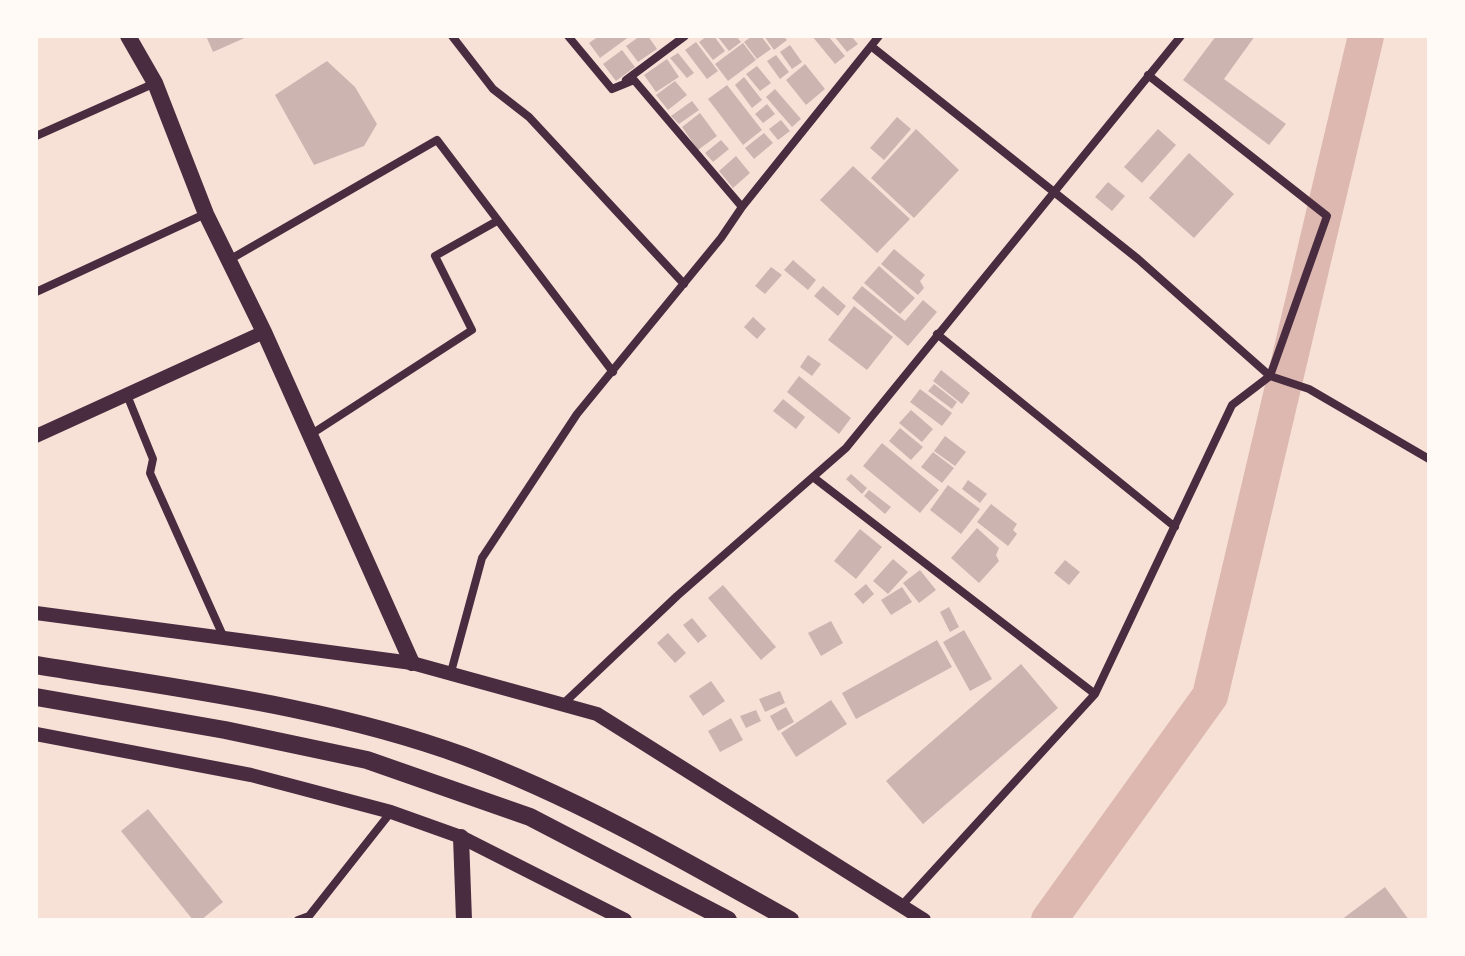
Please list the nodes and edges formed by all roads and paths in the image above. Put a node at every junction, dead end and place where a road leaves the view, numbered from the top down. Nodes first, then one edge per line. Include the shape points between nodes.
1 (128, 36) edge
2 (452, 36) edge
3 (568, 36) edge
4 (685, 36) edge
5 (879, 36) edge
6 (1181, 36) edge
7 (871, 46) junction
8 (1148, 75) junction
9 (155, 83) junction
10 (612, 89) junction
11 (36, 136) edge
12 (1051, 192) junction
13 (742, 207) junction
14 (206, 214) junction
15 (497, 221) junction
16 (229, 260) junction
17 (684, 284) junction
18 (36, 292) edge
19 (264, 332) junction
20 (937, 334) junction
21 (613, 372) junction
22 (1270, 376) junction
23 (127, 395) junction
24 (36, 436) edge
25 (309, 436) junction
26 (1429, 459) edge
27 (813, 477) junction
28 (1175, 527) junction
29 (36, 613) edge
30 (224, 638) junction
31 (412, 663) junction
32 (36, 665) edge
33 (451, 672) junction
34 (1095, 694) junction
35 (36, 697) edge
36 (563, 704) junction
37 (36, 734) edge
38 (391, 812) junction
39 (461, 837) junction
40 (903, 904) junction
41 (298, 920) edge
42 (464, 920) edge
43 (625, 920) edge
44 (728, 920) edge
45 (790, 920) edge
46 (924, 920) edge

1 - 9 main road
2 - 17 street via 493,89 529,117
3 - 10 street
4 - 10 street
5 - 7 street
6 - 8 street
7 - 12 street
7 - 13 street
8 - 12 street
8 - 22 street via 1327,216
9 - 11 street
9 - 14 main road
10 - 13 street via 634,80
12 - 20 street
12 - 22 street via 1138,259
13 - 17 street
14 - 16 main road
14 - 18 street
15 - 16 street via 437,140
15 - 21 street
15 - 25 street via 435,256 472,330
16 - 19 main road
17 - 21 street
19 - 23 street
19 - 25 main road
20 - 27 street via 846,448
20 - 28 street
21 - 33 street via 577,414 482,558
22 - 26 street via 1309,389
22 - 28 street via 1232,405
23 - 24 street
23 - 30 street via 153,459 150,473
25 - 31 main road
27 - 34 street
27 - 36 street
28 - 34 street
29 - 30 street
30 - 31 street
31 - 33 street
32 - 45 highway via 367,725 465,757 671,854
33 - 36 street
34 - 40 street
35 - 44 highway via 367,760 530,817
36 - 40 street via 597,714
37 - 38 street via 251,775
38 - 39 street
38 - 41 street via 309,916
39 - 42 main road
39 - 43 street
40 - 46 street

